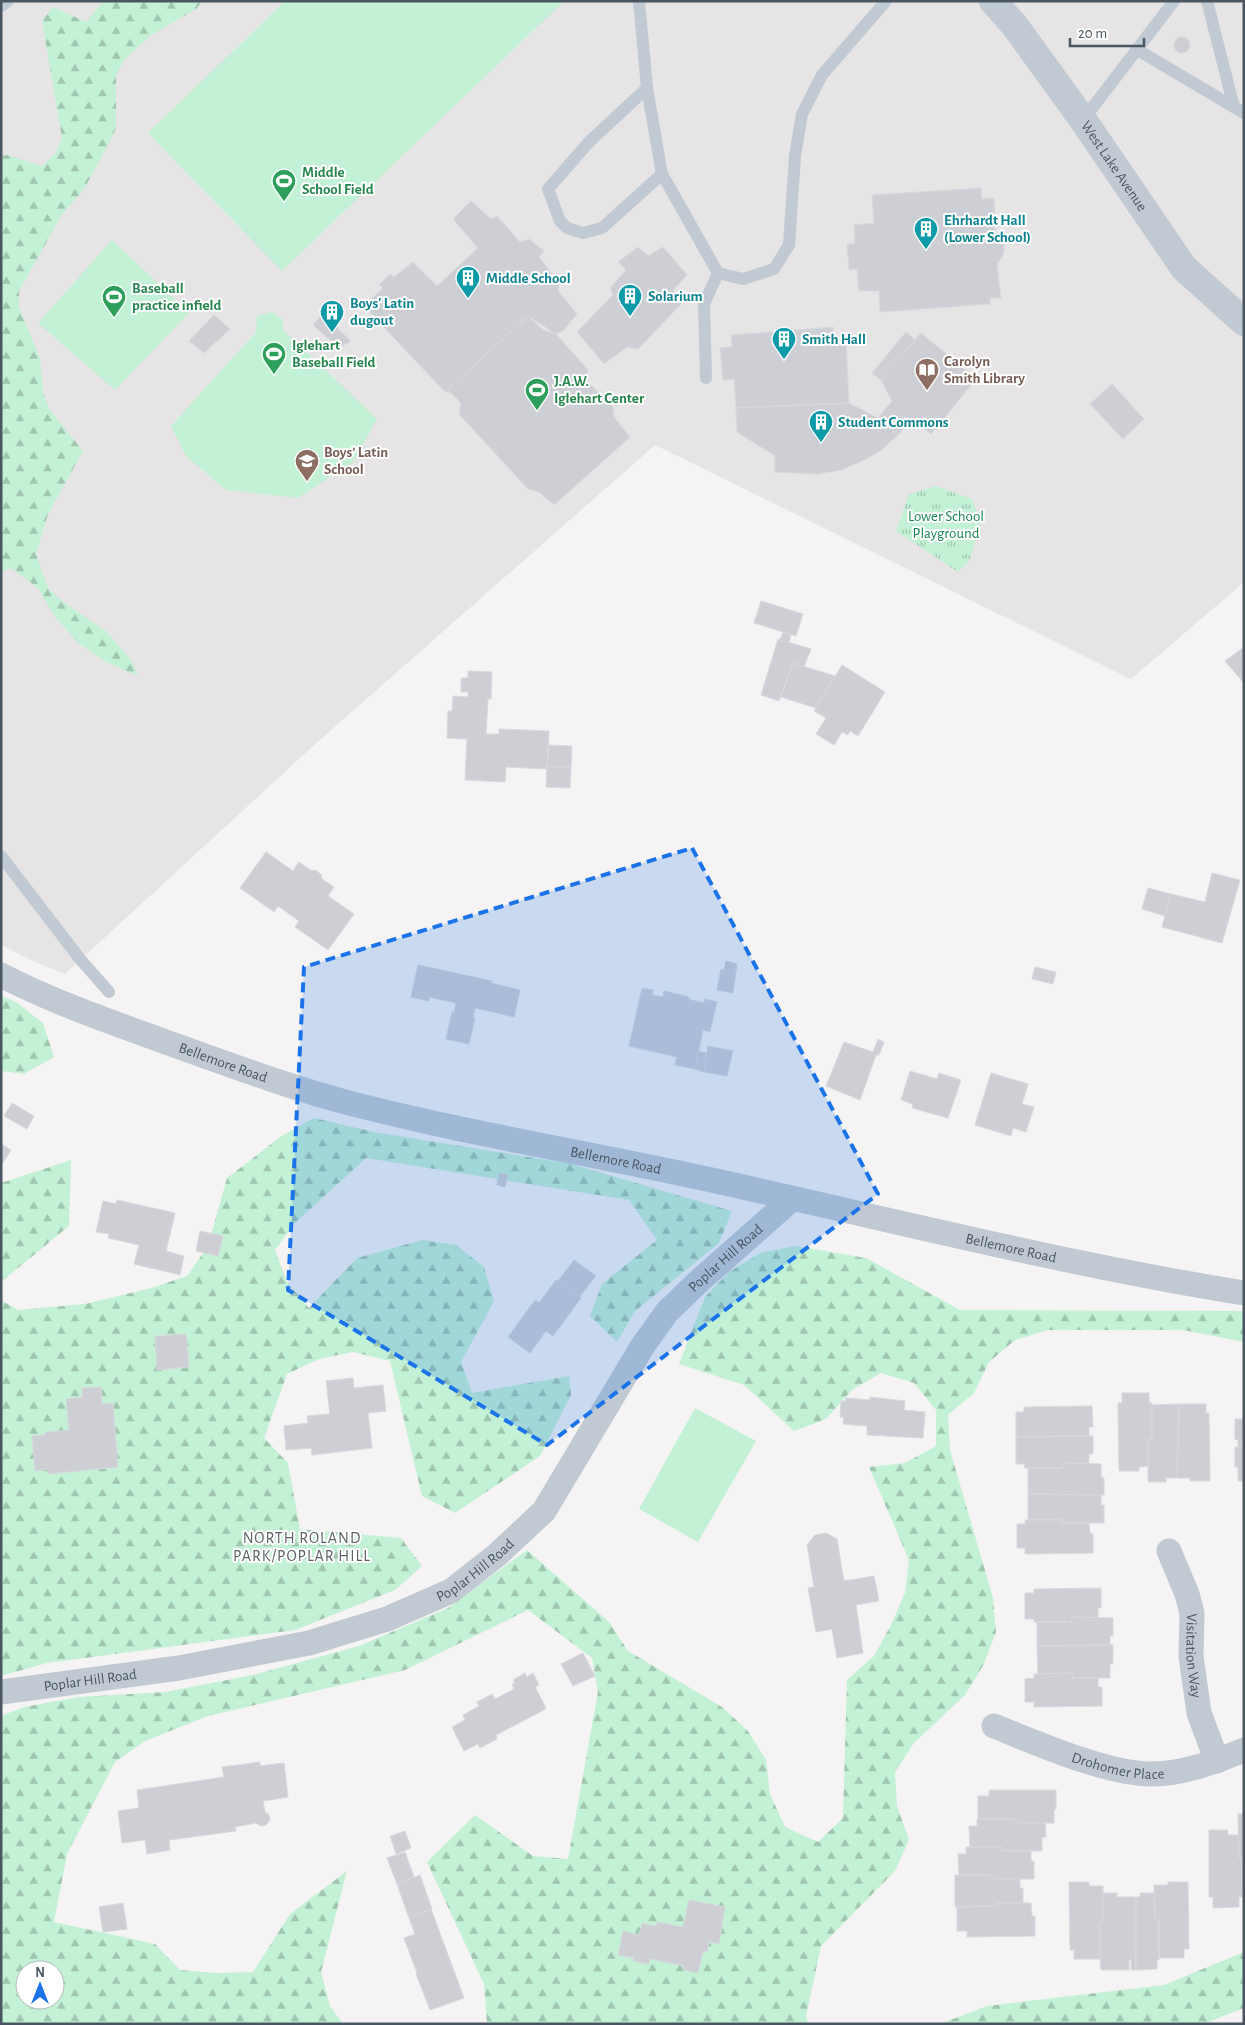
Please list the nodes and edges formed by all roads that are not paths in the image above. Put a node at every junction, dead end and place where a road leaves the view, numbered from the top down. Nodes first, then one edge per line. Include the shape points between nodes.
1 (8, 1) edge
2 (639, 1) edge
3 (886, 1) edge
4 (993, 1) edge
5 (1174, 1) edge
6 (1208, 1) edge
7 (1, 6) edge
8 (1136, 49) junction
9 (647, 88) junction
10 (1239, 110) edge
11 (1083, 120) junction
12 (662, 174) junction
13 (718, 273) junction
14 (1244, 322) edge
15 (706, 378) dead end
16 (1, 856) edge
17 (1, 975) edge
18 (110, 992) dead end
19 (792, 1199) junction
20 (1244, 1293) edge
21 (1170, 1551) dead end
22 (1, 1692) edge
23 (994, 1726) dead end
24 (1244, 1750) edge
25 (1217, 1761) junction

1 - 7 lane
2 - 9 lane
3 - 13 lane via 822,75 802,114 794,156 789,245 774,269 743,279
4 - 11 street, West Lake Avenue
5 - 8 lane
6 - 10 lane
8 - 10 lane
8 - 11 lane
9 - 12 lane
9 - 12 lane via 588,142 548,189 560,221 567,228 583,232 602,228
11 - 14 street, West Lake Avenue via 1184,268
12 - 13 lane
13 - 15 lane via 704,304
16 - 18 lane via 80,959
17 - 19 street, Bellemore Road via 101,1018 249,1072 351,1103
19 - 20 street, Bellemore Road via 1068,1259
19 - 22 street, Poplar Hill Road via 667,1312 642,1347 544,1511 451,1591 387,1619 309,1643 179,1668
21 - 25 street, Visitation Way via 1192,1613 1191,1656 1198,1713
23 - 25 street, Drohomer Place via 1081,1758 1128,1771 1150,1774 1174,1772
24 - 25 street, Drohomer Place

